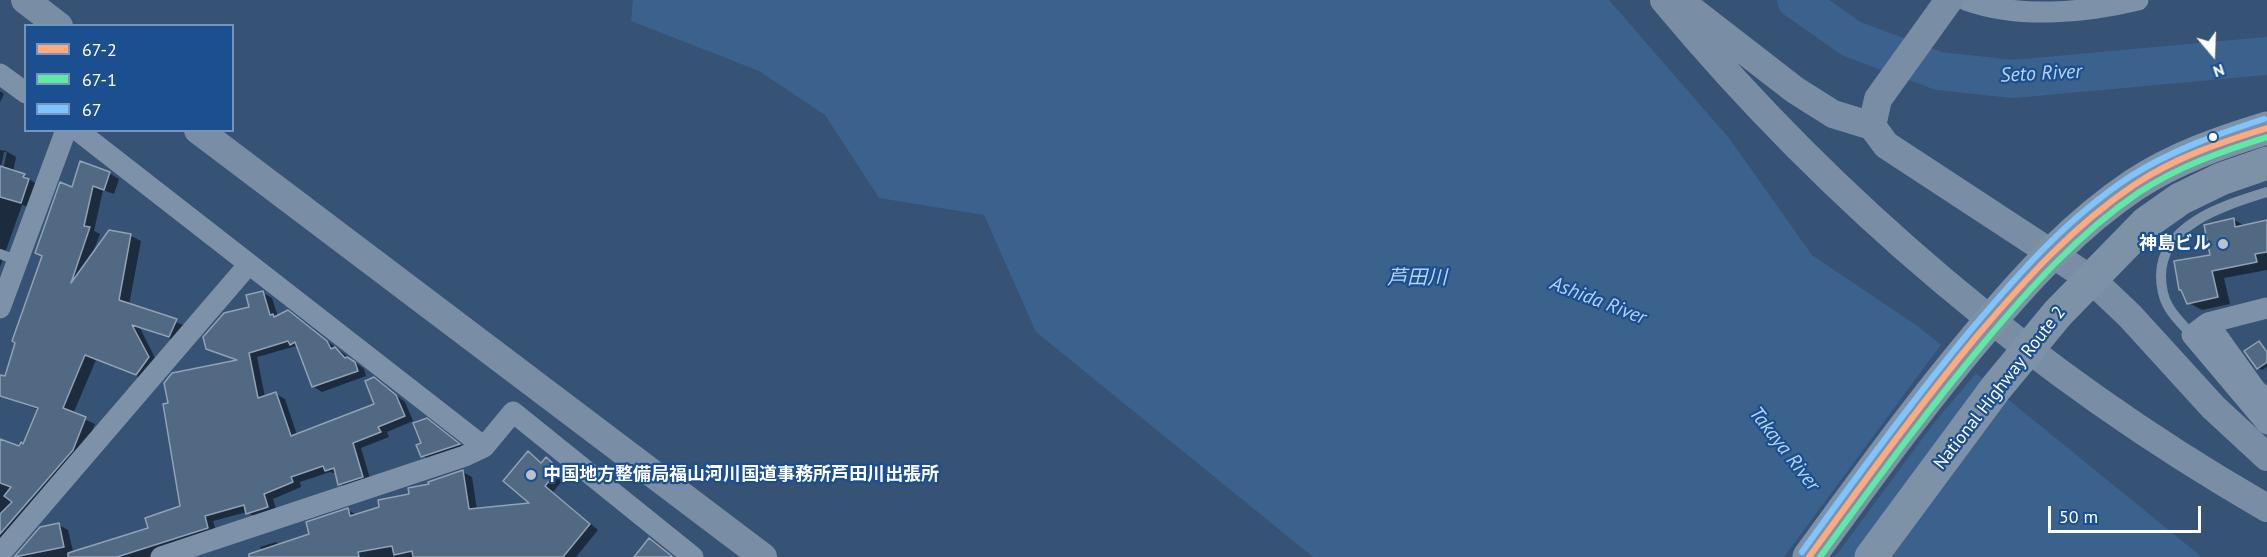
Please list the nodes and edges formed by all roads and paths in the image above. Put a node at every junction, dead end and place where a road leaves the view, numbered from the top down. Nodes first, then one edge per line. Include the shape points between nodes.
1 (25, 0) edge
2 (1664, 0) edge
3 (1678, 0) edge
4 (1949, 0) edge
5 (1966, 0) edge
6 (2138, 0) edge
7 (56, 24) edge
8 (0, 74) edge
9 (1728, 74) junction
10 (1775, 75) junction
11 (24, 92) edge
12 (1872, 126) junction
13 (2267, 128) edge
14 (65, 132) edge
15 (80, 132) edge
16 (201, 132) edge
17 (2267, 163) edge
18 (2267, 192) edge
19 (2052, 253) junction
20 (9, 258) edge
21 (249, 264) junction
22 (2092, 280) junction
23 (0, 308) edge
24 (2267, 308) edge
25 (2200, 329) junction
26 (2267, 400) edge
27 (2267, 424) edge
28 (484, 447) junction
29 (2267, 457) edge
30 (2267, 508) edge
31 (0, 554) edge
32 (750, 554) edge
33 (161, 557) edge
34 (693, 557) edge
35 (1809, 557) edge
36 (1871, 557) edge

1 - 7 street
2 - 9 street
3 - 10 street
4 - 12 street via 1878,99
5 - 6 street via 2042,13
8 - 11 street
9 - 10 street via 1744,68
9 - 30 street via 1827,177 1954,291 2085,390
10 - 12 street via 1833,114
12 - 19 street via 1886,145
13 - 19 highway via 2203,150 2135,184 2095,213
14 - 20 street
15 - 21 street
16 - 32 street
17 - 22 highway, National Highway Route 2 via 2180,199 2146,223
18 - 25 lane via 2222,206 2181,231 2162,260 2161,286 2167,306
19 - 22 street
19 - 35 highway via 2020,286 1900,433
20 - 23 street
21 - 28 street
21 - 31 street
22 - 29 street via 2213,407
22 - 36 highway, National Highway Route 2 via 2058,313 1996,388
24 - 25 street
25 - 26 street
25 - 27 street
28 - 33 street
28 - 34 street via 513,411

